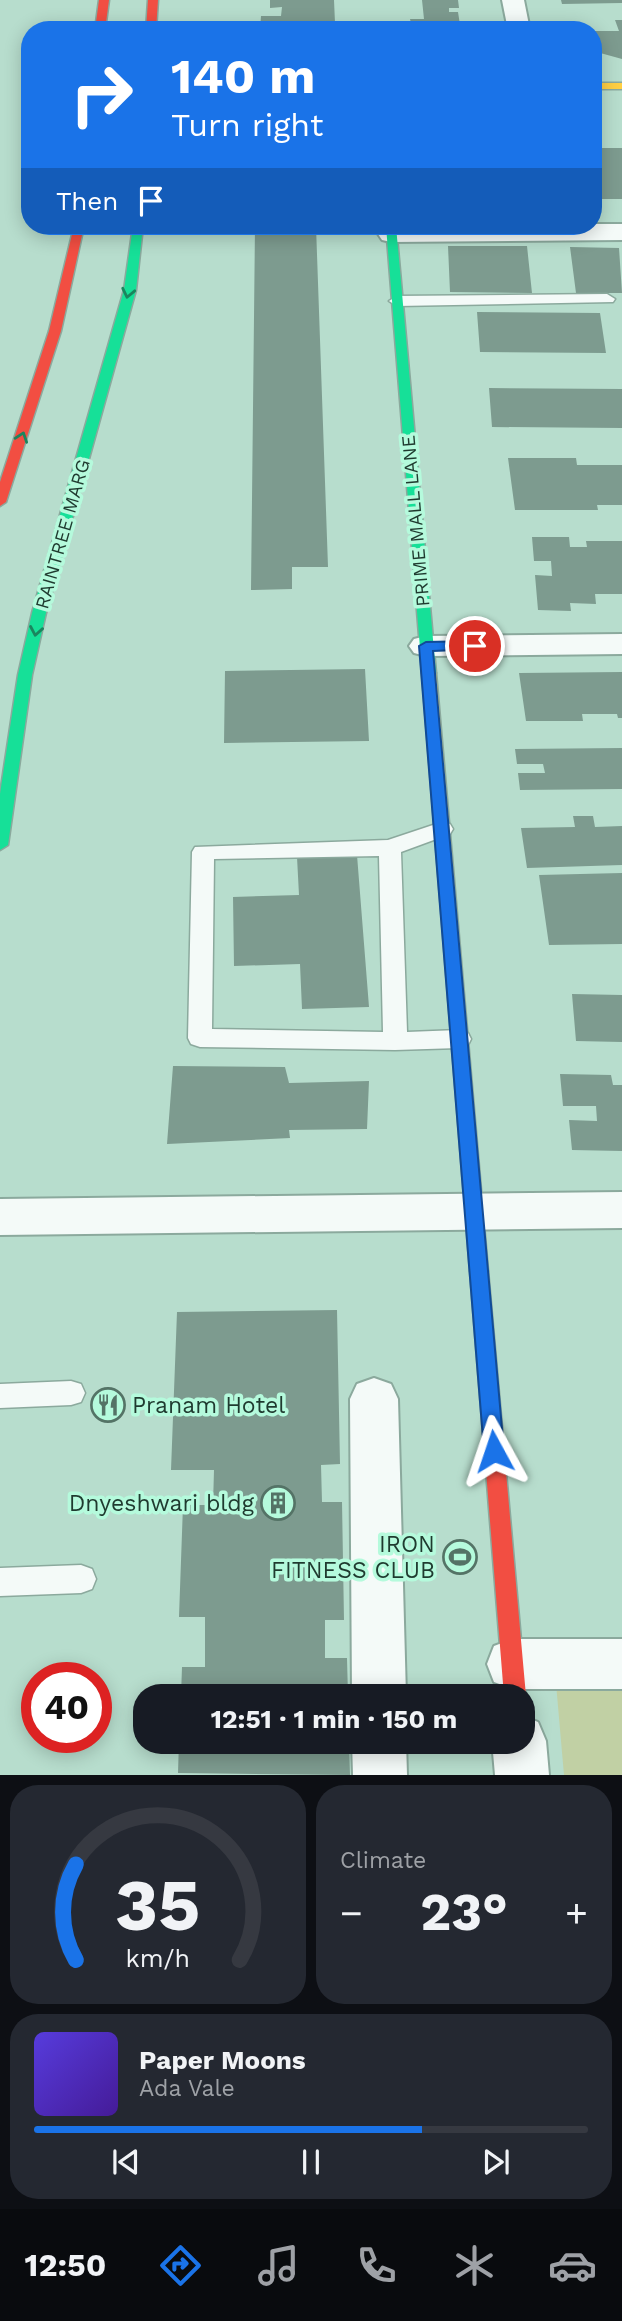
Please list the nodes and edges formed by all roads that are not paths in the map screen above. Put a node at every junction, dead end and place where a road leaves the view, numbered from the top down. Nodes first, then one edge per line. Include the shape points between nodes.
1 (104, 0) edge
2 (153, 0) edge
3 (513, 0) edge
4 (101, 21) edge
5 (151, 21) edge
6 (517, 21) edge
7 (602, 86) edge
8 (622, 86) edge
9 (602, 232) edge
10 (622, 232) edge
11 (77, 235) edge
12 (137, 235) edge
13 (391, 235) edge
14 (607, 299) dead end
15 (397, 302) junction
16 (0, 502) edge
17 (622, 645) edge
18 (426, 646) junction
19 (442, 830) junction
20 (0, 845) edge
21 (390, 848) junction
22 (459, 1038) junction
23 (395, 1041) junction
24 (622, 1210) edge
25 (474, 1211) junction
26 (0, 1217) edge
27 (71, 1393) dead end
28 (0, 1396) edge
29 (374, 1399) dead end
30 (80, 1580) dead end
31 (0, 1581) edge
32 (622, 1664) edge
33 (514, 1680) edge
34 (379, 1684) edge
35 (379, 1754) edge
36 (520, 1754) edge
37 (380, 1775) edge
38 (522, 1775) edge

1 - 4 main road
2 - 5 main road
3 - 6 street
7 - 8 main road
9 - 10 street
16 -> 11 main road via 55,336
12 -> 20 main road, RAINTREE MARG via 130,290 39,612
13 - 15 main road, PRIME MALL LANE
14 - 15 lane
15 - 18 main road, PRIME MALL LANE
17 - 18 street
18 - 19 main road, PRIME MALL LANE
19 - 21 lane
19 - 22 main road, PRIME MALL LANE
21 - 23 lane
21 - 23 lane via 203,852 200,1038
22 - 23 lane
22 - 25 main road, PRIME MALL LANE
24 - 25 street
25 - 26 street
25 - 33 main road, PRIME MALL LANE
27 - 28 lane
29 - 34 street
30 - 31 lane
32 - 33 street
35 - 37 street
36 - 38 street

